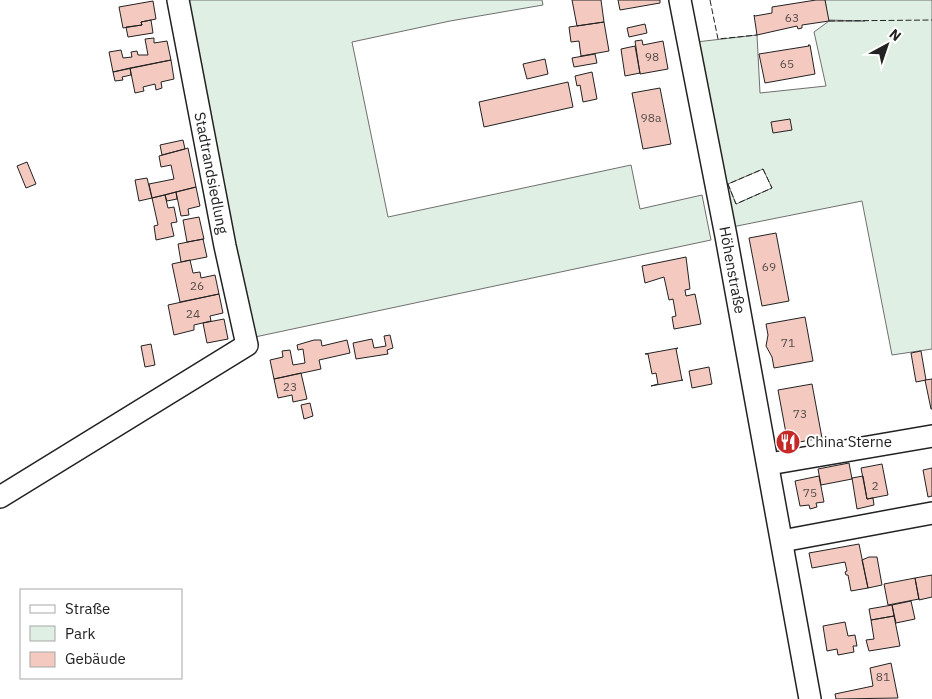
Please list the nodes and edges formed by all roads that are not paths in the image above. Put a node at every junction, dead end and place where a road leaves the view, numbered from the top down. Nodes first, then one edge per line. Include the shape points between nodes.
1 (178, 0) edge
2 (680, 0) edge
3 (932, 436) edge
4 (769, 464) junction
5 (0, 497) edge
6 (932, 513) edge
7 (782, 541) junction
8 (810, 699) edge

1 - 5 street, Stadtrandsiedlung via 247,345
2 - 4 street, Höhenstraße
3 - 4 street
4 - 7 street, Höhenstraße
6 - 7 street
7 - 8 street, Höhenstraße

